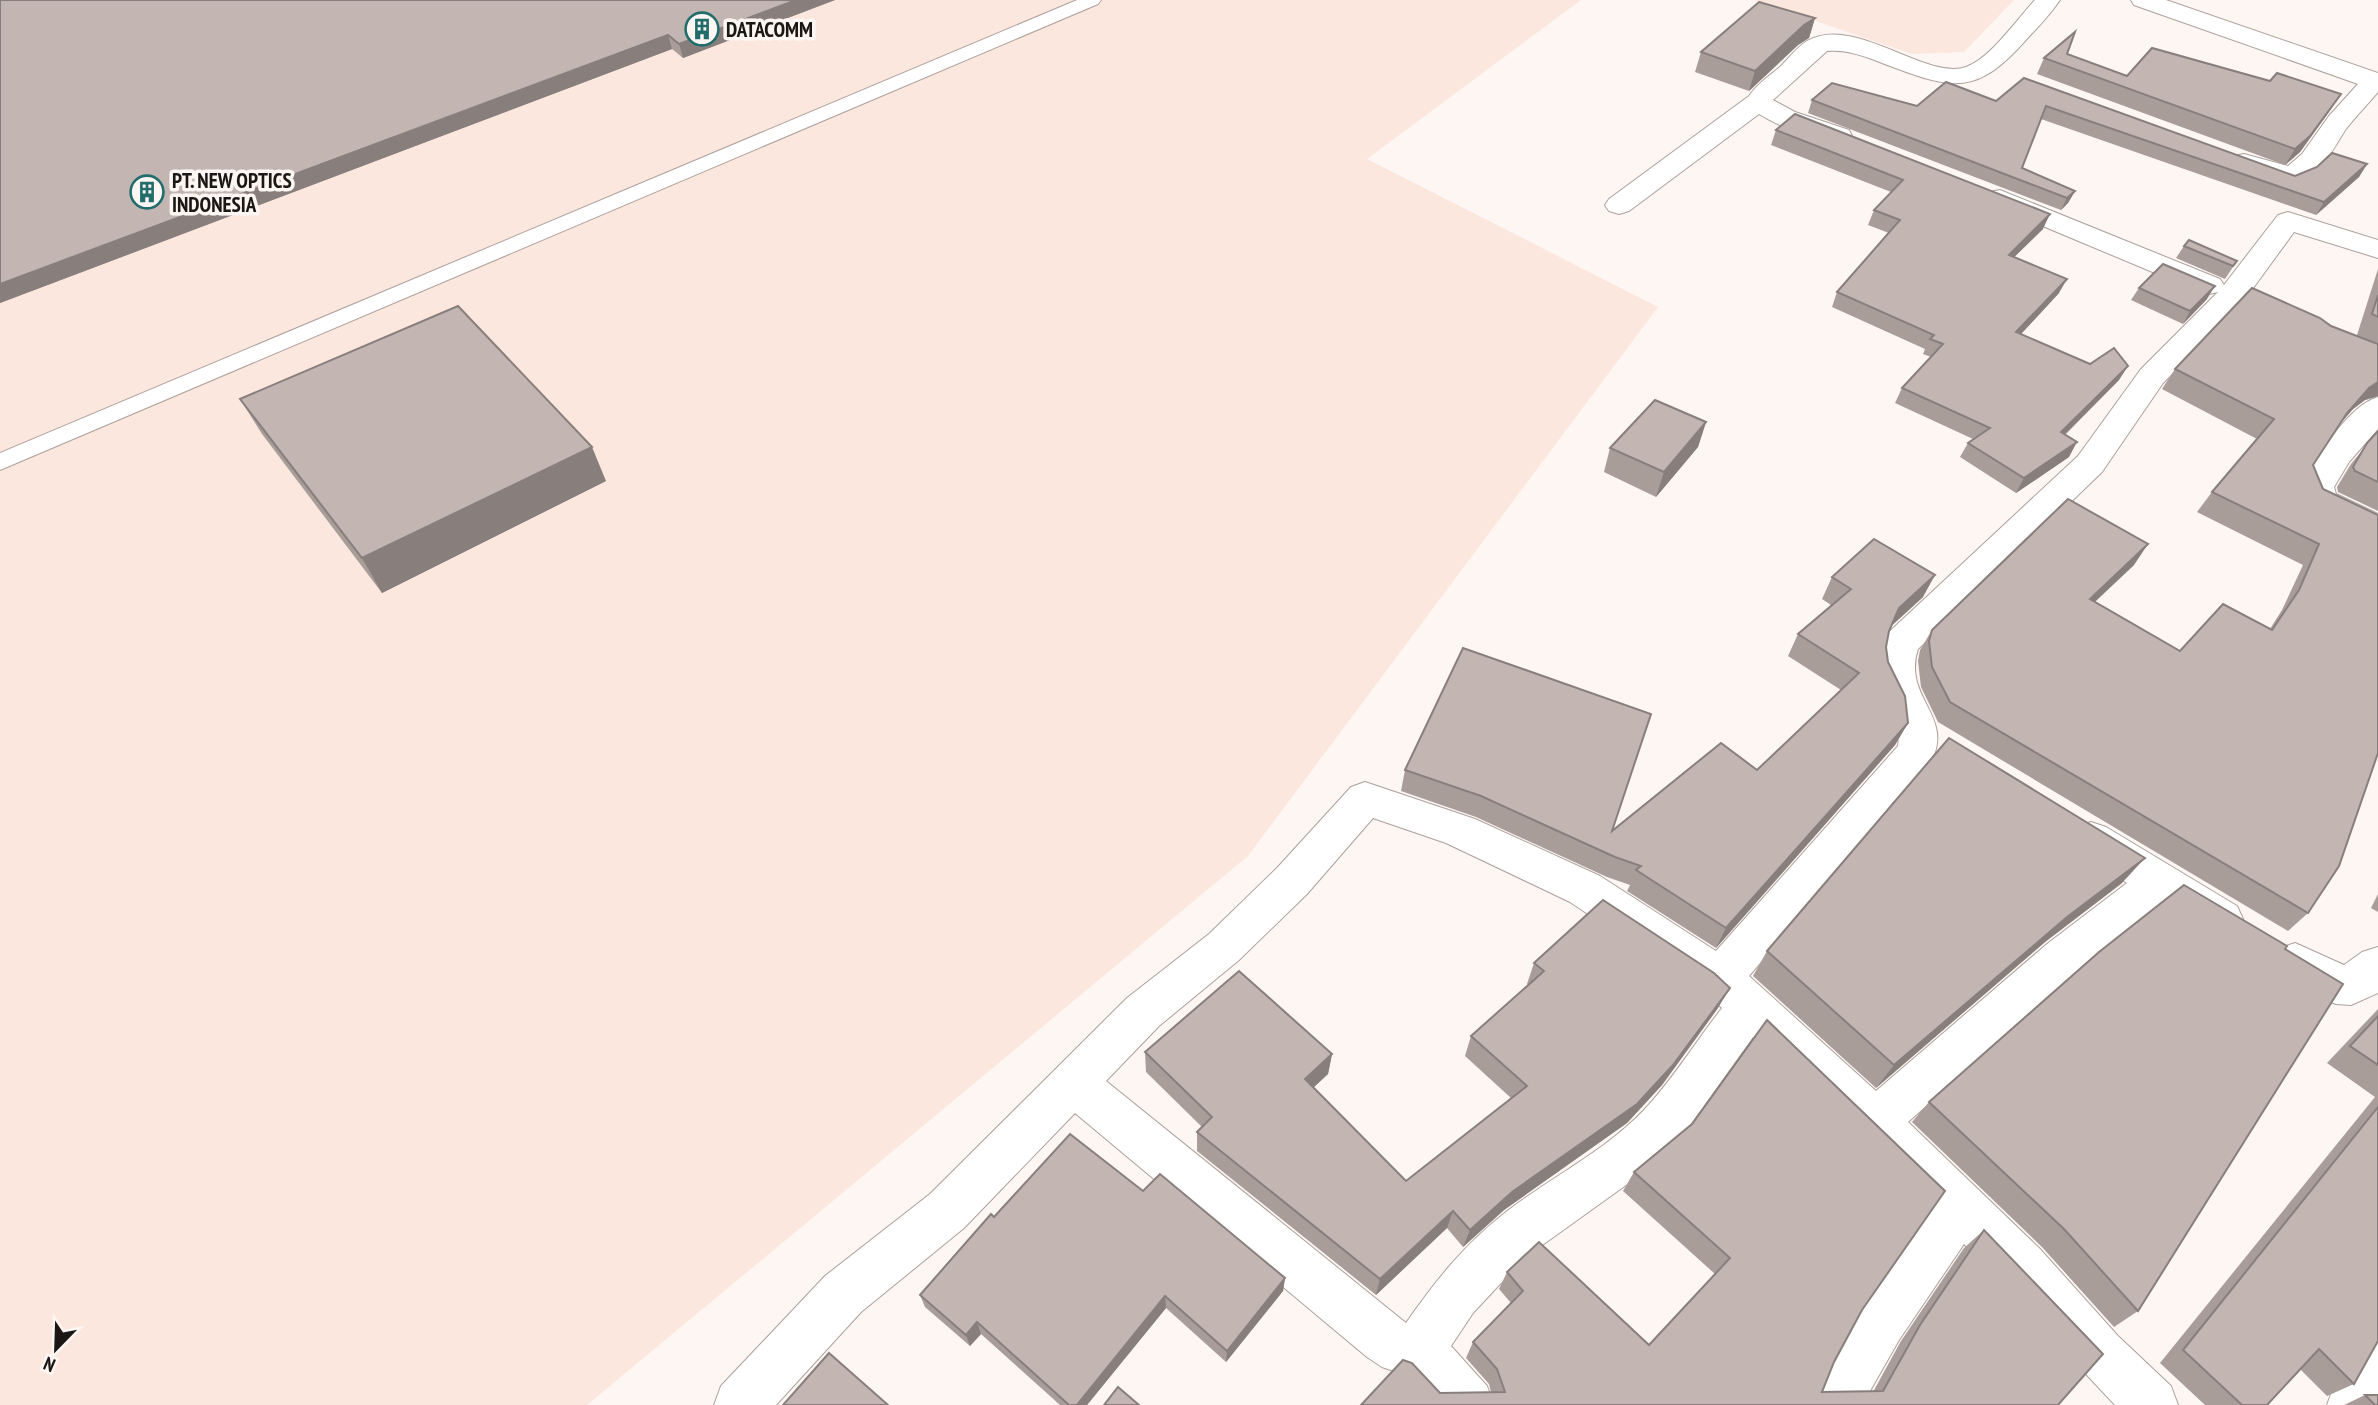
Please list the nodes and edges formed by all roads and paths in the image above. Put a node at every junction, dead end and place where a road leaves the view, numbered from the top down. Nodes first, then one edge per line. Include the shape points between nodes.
1 (1092, 0) edge
2 (2048, 0) edge
3 (2143, 0) edge
4 (1986, 66) junction
5 (2012, 76) dead end
6 (2376, 82) edge
7 (1759, 101) junction
8 (2367, 107) edge
9 (1866, 145) edge
10 (2222, 154) edge
11 (1970, 186) edge
12 (1619, 205) dead end
13 (2378, 249) edge
14 (2244, 293) junction
15 (2378, 408) edge
16 (0, 462) edge
17 (2378, 529) edge
18 (1919, 733) junction
19 (1954, 755) edge
20 (2057, 818) edge
21 (2160, 882) junction
22 (2378, 966) edge
23 (1735, 992) junction
24 (1073, 1083) junction
25 (1874, 1122) junction
26 (1961, 1206) junction
27 (1419, 1349) junction
28 (2378, 1363) edge
29 (740, 1405) edge
30 (1468, 1405) edge
31 (1833, 1405) edge
32 (2152, 1405) edge
33 (2353, 1405) edge

1 - 16 lane
2 - 4 street
3 - 6 street
4 - 5 street
4 - 7 street via 1973,74 1954,76 1830,43 1815,47
6 - 8 street
7 - 9 street via 1773,111
7 - 12 street
8 - 10 street via 2337,122 2318,155 2288,178
11 - 14 street
13 - 14 street via 2288,221
14 - 18 street via 2152,376 2075,480 1902,642 1895,683
15 - 17 street via 2316,487 2321,502
18 - 19 street
18 - 23 street via 1917,751
20 - 21 street
21 - 22 street via 2328,980 2353,985
21 - 25 street via 2062,958
23 - 24 street via 1585,889 1460,831 1364,799 1283,890 1224,947 1143,1012
23 - 25 street
23 - 27 street via 1661,1126 1482,1265
24 - 27 street via 1400,1350
24 - 29 street via 947,1211 843,1294
25 - 26 street
26 - 31 street via 1881,1322
26 - 32 street
27 - 30 street
28 - 33 street

